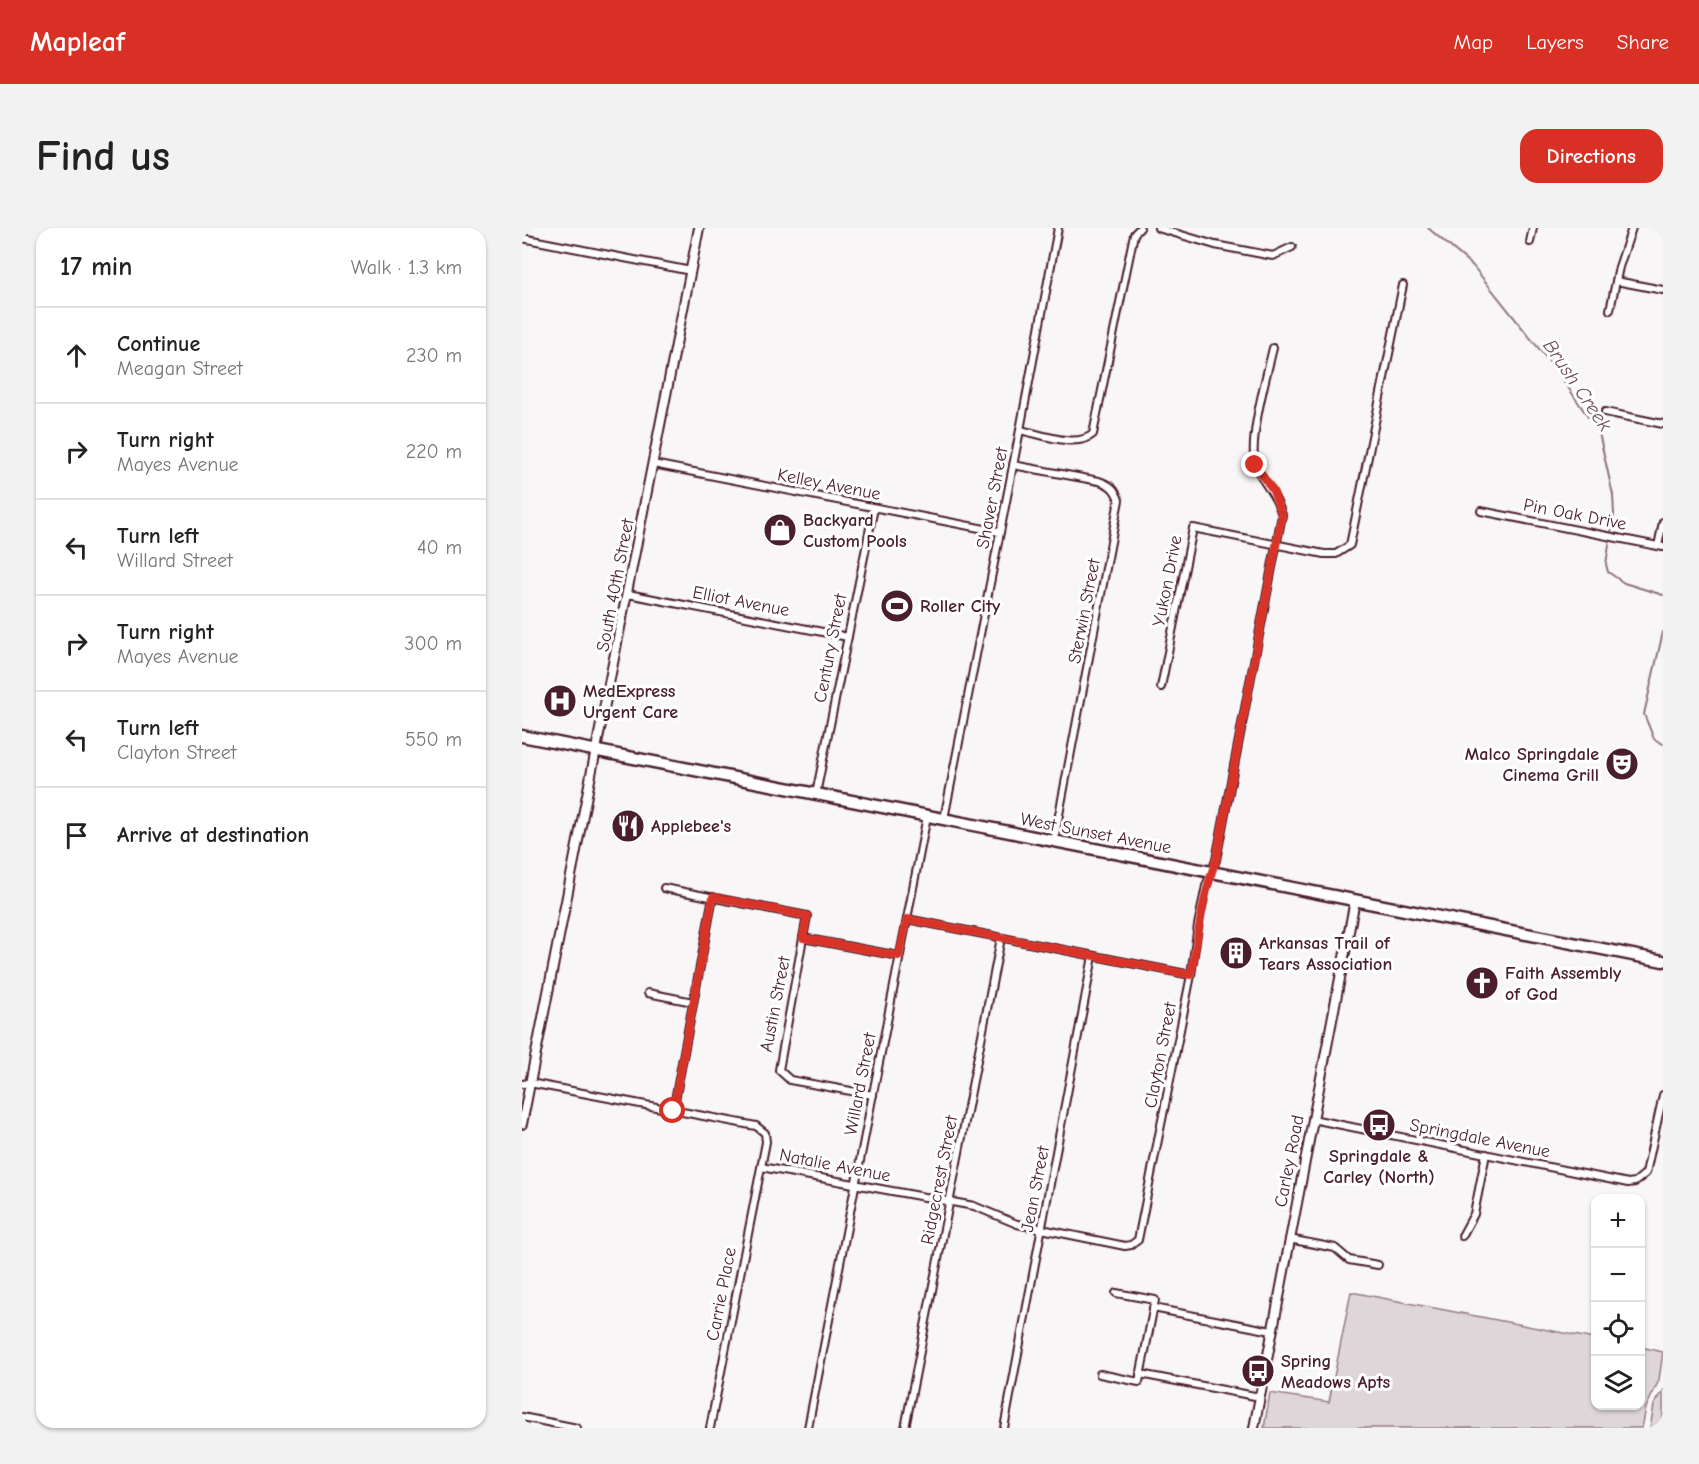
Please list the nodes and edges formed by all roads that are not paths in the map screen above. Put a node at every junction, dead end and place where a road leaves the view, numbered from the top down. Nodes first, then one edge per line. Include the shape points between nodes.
1 (699, 228) edge
2 (1058, 228) edge
3 (1140, 228) edge
4 (1158, 228) edge
5 (1533, 228) edge
6 (1632, 228) edge
7 (522, 238) edge
8 (1530, 242) dead end
9 (1293, 247) dead end
10 (691, 271) junction
11 (1616, 280) junction
12 (1403, 285) dead end
13 (1663, 290) edge
14 (1610, 310) dead end
15 (1273, 348) dead end
16 (1605, 412) dead end
17 (1663, 424) edge
18 (1020, 430) junction
19 (653, 464) junction
20 (1013, 465) junction
21 (874, 508) junction
22 (1481, 511) dead end
23 (1663, 522) edge
24 (1000, 532) junction
25 (1276, 545) junction
26 (1661, 546) edge
27 (628, 594) junction
28 (848, 637) junction
29 (1161, 687) dead end
30 (522, 736) edge
31 (598, 750) junction
32 (816, 794) junction
33 (927, 816) junction
34 (944, 819) junction
35 (1054, 842) junction
36 (1211, 872) junction
37 (664, 888) dead end
38 (713, 897) junction
39 (1355, 900) junction
40 (907, 919) junction
41 (803, 938) junction
42 (1001, 938) junction
43 (899, 956) junction
44 (1094, 956) junction
45 (1663, 962) edge
46 (1191, 975) junction
47 (648, 993) dead end
48 (693, 1002) junction
49 (522, 1078) edge
50 (526, 1084) edge
51 (873, 1095) junction
52 (1663, 1095) edge
53 (673, 1111) junction
54 (1312, 1119) junction
55 (522, 1124) edge
56 (1486, 1154) junction
57 (761, 1167) junction
58 (856, 1184) junction
59 (950, 1202) junction
60 (1043, 1229) junction
61 (1462, 1236) dead end
62 (1289, 1239) junction
63 (1136, 1243) joint
64 (1378, 1265) dead end
65 (1116, 1293) dead end
66 (1153, 1308) junction
67 (1272, 1331) junction
68 (1101, 1374) dead end
69 (1140, 1374) junction
70 (1260, 1397) junction
71 (522, 1417) edge
72 (577, 1428) edge
73 (710, 1428) edge
74 (808, 1428) edge
75 (905, 1428) edge
76 (1004, 1428) edge
77 (1254, 1428) edge

1 - 10 street, South 40th Street
2 - 18 street
3 - 18 street, Shaver Street via 1134,234 1093,434 1086,440 1075,441
4 - 9 street via 1215,245 1273,255
5 - 8 street
6 - 11 street
7 - 10 street
10 - 19 street, South 40th Street
11 - 13 street
11 - 14 street
12 - 25 street via 1350,545 1336,554 1324,554
15 - 25 street, Clayton Street via 1253,456 1282,515
16 - 17 street
18 - 20 street, Shaver Street
19 - 21 street, Kelley Avenue
19 - 27 street, South 40th Street
20 - 24 street, Shaver Street
20 - 35 street, Sterwin Street via 1100,481 1116,491 1119,500
21 - 24 street, Kelley Avenue
21 - 28 street, Century Street
22 - 26 street, Pin Oak Drive
23 - 26 street
24 - 34 street, Shaver Street
25 - 29 street, Yukon Drive via 1193,528
25 - 36 street, Clayton Street
27 - 28 street, Elliot Avenue
27 - 31 street, South 40th Street
28 - 32 street, Century Street
30 - 31 highway, West Sunset Avenue
31 - 32 highway, West Sunset Avenue
31 - 50 street, South 40th Street
32 - 33 highway, West Sunset Avenue
33 - 34 highway, West Sunset Avenue
33 - 40 street, Willard Street
34 - 35 highway, West Sunset Avenue
35 - 36 highway, West Sunset Avenue
36 - 39 highway, West Sunset Avenue
36 - 46 street, Clayton Street
37 - 38 street
38 - 41 street, Austin Street via 807,916
38 - 48 street
39 - 45 highway, West Sunset Avenue
39 - 54 street, Carley Road
40 - 42 street
40 - 43 street, Willard Street
41 - 43 street
41 - 51 street, Austin Street via 778,1065 781,1074 790,1080
42 - 44 street
42 - 59 street, Ridgecrest Street
43 - 51 street, Willard Street
44 - 46 street
44 - 60 street, Jean Street
46 - 63 street, Clayton Street
47 - 48 street
48 - 53 street
49 - 50 street
50 - 53 street, Natalie Avenue
50 - 55 street, South 40th Street
51 - 58 street, Willard Street
52 - 56 street, Springdale Avenue via 1649,1166 1641,1178 1628,1183
53 - 57 street, Natalie Avenue via 761,1129 766,1142
54 - 56 street, Springdale Avenue
54 - 62 street, Carley Road
56 - 61 street via 1474,1214
57 - 58 street, Natalie Avenue
57 - 73 street, Carrie Place
58 - 59 street, Natalie Avenue
58 - 74 street, Willard Street
59 - 60 street, Natalie Avenue
59 - 75 street, Ridgecrest Street
60 - 63 street, Natalie Avenue via 1125,1246
60 - 76 street, Jean Street
62 - 64 street via 1335,1248 1349,1260
62 - 67 street, Carley Road
65 - 66 street via 1155,1300
66 - 67 street
66 - 69 street
67 - 70 street, Carley Road
68 - 69 street via 1138,1382
69 - 70 street
70 - 77 street, Carley Road
71 - 72 street

